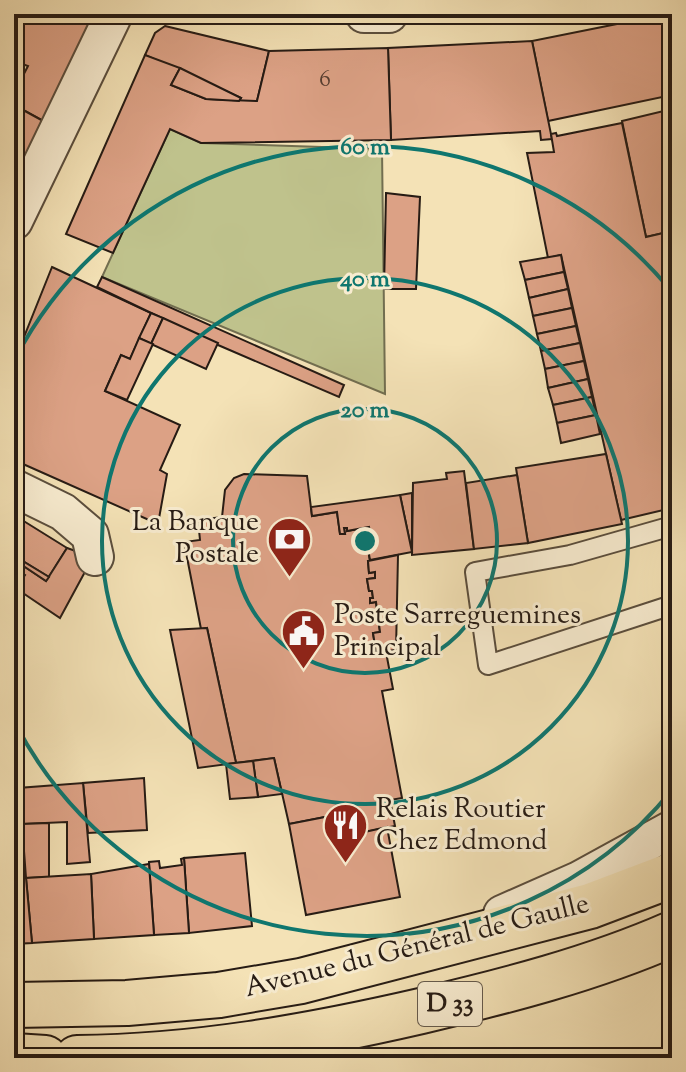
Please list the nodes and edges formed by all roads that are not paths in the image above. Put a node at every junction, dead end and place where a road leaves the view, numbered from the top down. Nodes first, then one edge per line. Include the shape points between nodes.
1 (114, 14) edge
2 (364, 14) edge
3 (389, 14) edge
4 (14, 221) edge
5 (14, 488) edge
6 (672, 526) edge
7 (95, 557) dead end
8 (672, 605) edge
9 (672, 829) edge
10 (672, 875) edge
11 (672, 934) edge
12 (408, 955) junction
13 (14, 1005) edge
14 (223, 1054) edge
15 (14, 1056) edge
16 (45, 1058) edge
17 (77, 1058) edge

1 - 4 street
2 - 3 street
5 - 7 street via 63,512 90,535
6 - 8 lane via 570,555 475,572 488,665
9 - 12 street via 579,880
10 - 12 main road, Avenue du Général de Gaulle / D 33 via 590,906
11 - 14 main road, Avenue du Général de Gaulle / D 33 via 629,953 484,996
12 - 13 main road, Avenue du Général de Gaulle / D 33 via 219,995
14 - 17 main road, Avenue du Général de Gaulle / D 33
15 - 16 main road

